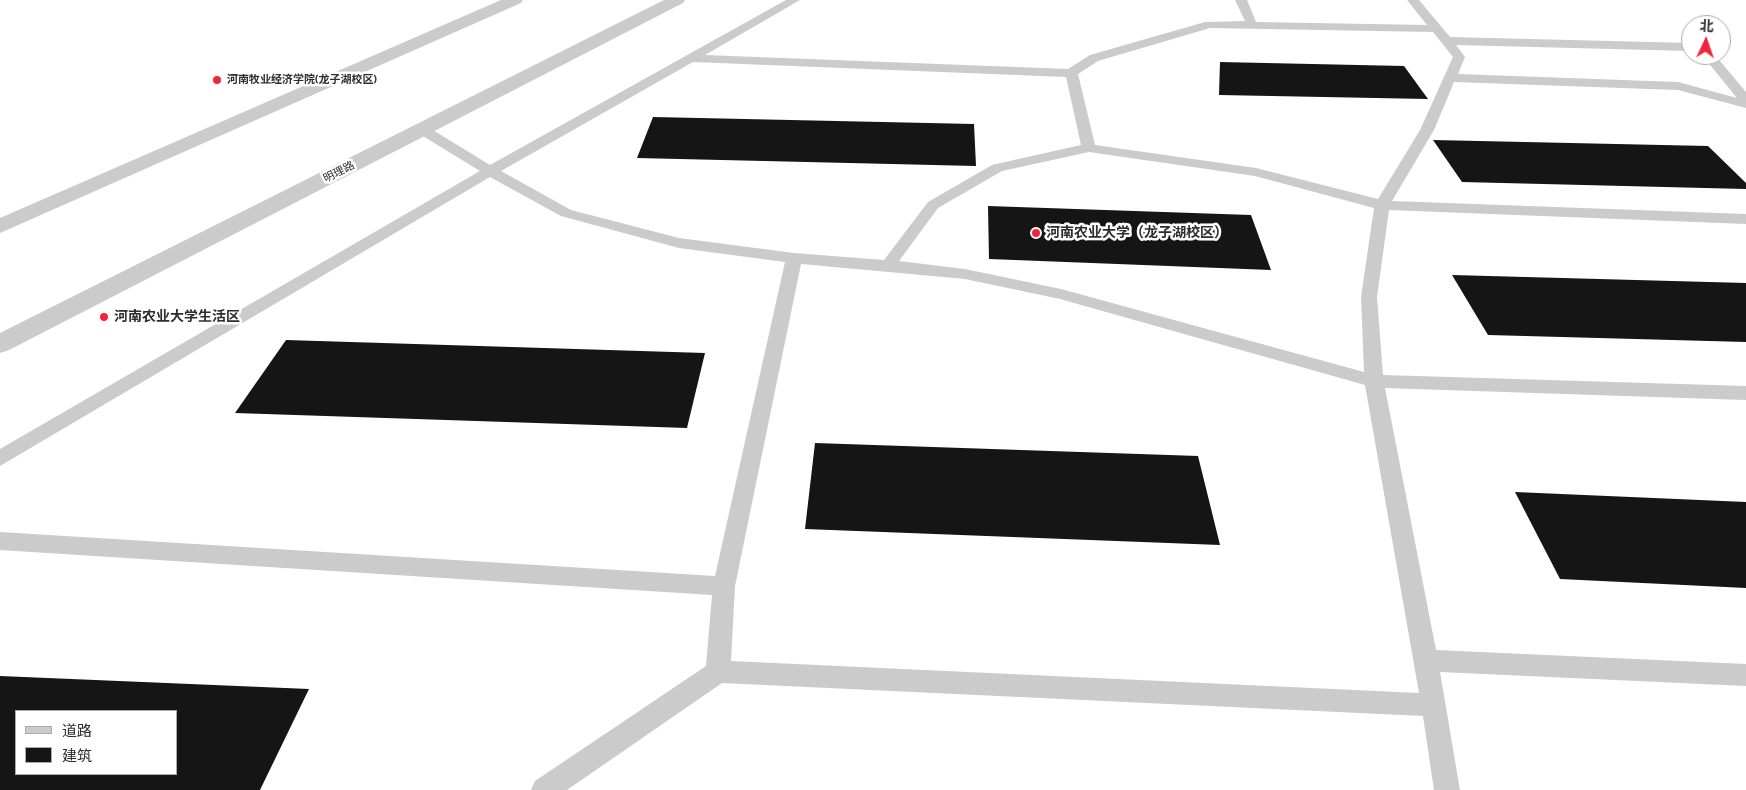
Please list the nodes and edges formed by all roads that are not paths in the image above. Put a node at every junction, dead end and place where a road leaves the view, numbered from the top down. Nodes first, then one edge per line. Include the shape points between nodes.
1 (515, 0) edge
2 (677, 0) edge
3 (794, 0) edge
4 (1241, 0) edge
5 (1414, 0) edge
6 (1252, 25) junction
7 (1441, 35) junction
8 (1681, 47) edge
9 (691, 58) junction
10 (1716, 65) edge
11 (1071, 73) junction
12 (1450, 78) junction
13 (1746, 100) edge
14 (1746, 104) edge
15 (423, 130) junction
16 (1089, 148) junction
17 (490, 171) junction
18 (1382, 205) junction
19 (1746, 219) edge
20 (0, 226) edge
21 (794, 258) junction
22 (888, 265) junction
23 (0, 344) edge
24 (1374, 381) junction
25 (1746, 393) edge
26 (0, 458) edge
27 (0, 541) edge
28 (724, 586) junction
29 (1426, 660) junction
30 (718, 672) junction
31 (1746, 675) edge
32 (1434, 705) junction
33 (544, 790) edge
34 (1447, 790) edge

1 - 20 street
2 - 15 street, 明理路
3 - 9 lane
4 - 6 lane
5 - 7 lane
6 - 7 lane
6 - 11 lane via 1209,24 1094,58
7 - 8 lane
7 - 12 lane via 1459,57
9 - 11 lane
9 - 17 lane
10 - 13 lane
11 - 16 lane
12 - 14 lane via 1678,86
12 - 18 lane via 1427,130
15 - 17 lane
15 - 23 street, 明理路
16 - 18 lane via 1256,172
16 - 22 lane via 997,168 932,205
17 - 21 lane via 566,213 679,242
17 - 26 lane
18 - 19 lane
18 - 24 lane via 1369,297
21 - 22 lane
21 - 28 lane
22 - 24 lane via 965,274 1061,294
24 - 25 lane
24 - 29 lane
27 - 28 lane
28 - 30 lane
29 - 31 lane
29 - 32 lane
30 - 32 lane
30 - 33 lane
32 - 34 lane

